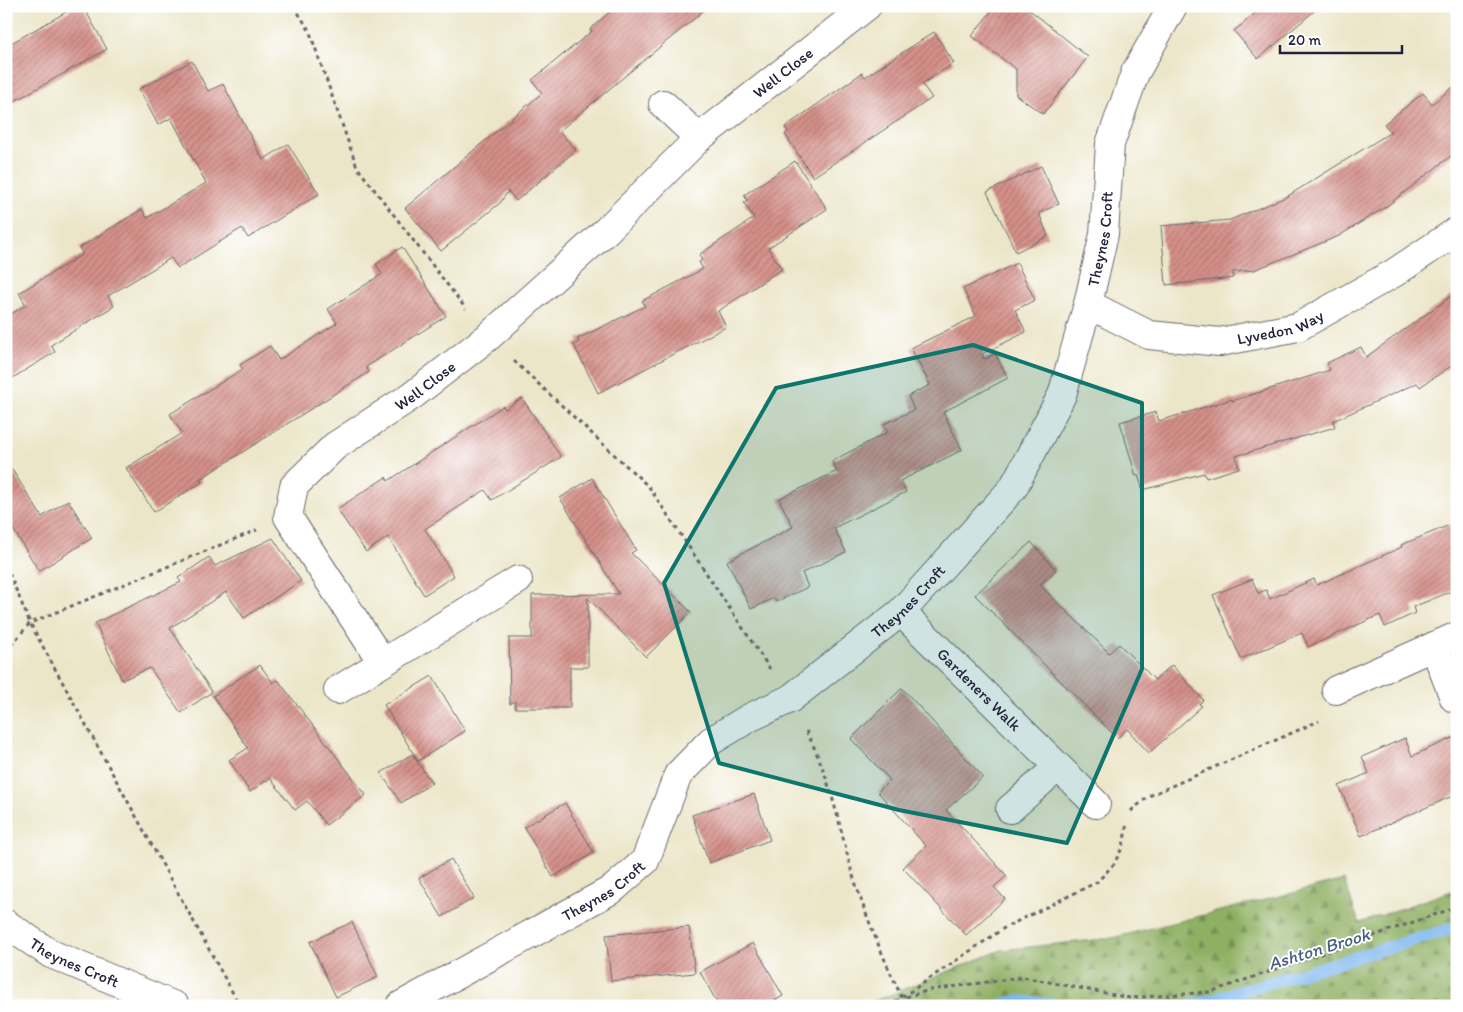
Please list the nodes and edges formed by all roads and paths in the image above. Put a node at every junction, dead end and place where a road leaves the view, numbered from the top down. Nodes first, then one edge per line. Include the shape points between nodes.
1 (294, 6) edge
2 (867, 6) edge
3 (1169, 8) edge
4 (663, 104) dead end
5 (699, 138) junction
6 (1457, 231) edge
7 (1088, 304) junction
8 (488, 337) junction
9 (288, 517) junction
10 (6, 566) edge
11 (518, 580) dead end
12 (901, 612) junction
13 (30, 623) junction
14 (1445, 641) edge
15 (6, 651) edge
16 (382, 662) junction
17 (338, 690) dead end
18 (1336, 690) joint
19 (790, 698) junction
20 (1454, 698) dead end
21 (1058, 767) junction
22 (1096, 804) dead end
23 (1010, 809) dead end
24 (1128, 813) dead end
25 (1127, 821) dead end
26 (1457, 907) edge
27 (6, 924) edge
28 (902, 998) junction
29 (174, 1006) edge
30 (240, 1006) edge
31 (400, 1006) edge
32 (889, 1006) edge

1 - 8 path via 309,30 357,167
2 - 5 street, Well Close
3 - 7 street, Theynes Croft via 1135,73 1110,144 1104,234
4 - 5 street
5 - 8 street, Well Close via 607,230
6 - 7 street, Lyvedon Way via 1394,273 1298,327 1220,342 1149,335
7 - 12 street, Theynes Croft via 1062,395 1013,488
8 - 9 street, Well Close via 413,395 334,446 294,486
8 - 19 path via 649,487
9 - 13 path
9 - 16 street
10 - 13 path
11 - 16 street
12 - 19 street, Theynes Croft
12 - 21 street, Gardeners Walk
13 - 15 path
13 - 30 path
14 - 18 street
14 - 20 street
16 - 17 street
18 - 24 path via 1334,714 1148,796
19 - 28 path via 810,738 836,811 852,872
19 - 31 street, Theynes Croft via 711,741 678,775 646,861 613,889
21 - 22 street, Gardeners Walk
21 - 23 street
25 - 28 path via 1123,846 1114,864 1097,882 1004,928
26 - 28 path via 1210,992 1130,998 1023,977 930,990
27 - 29 street, Theynes Croft via 51,954
28 - 32 path

